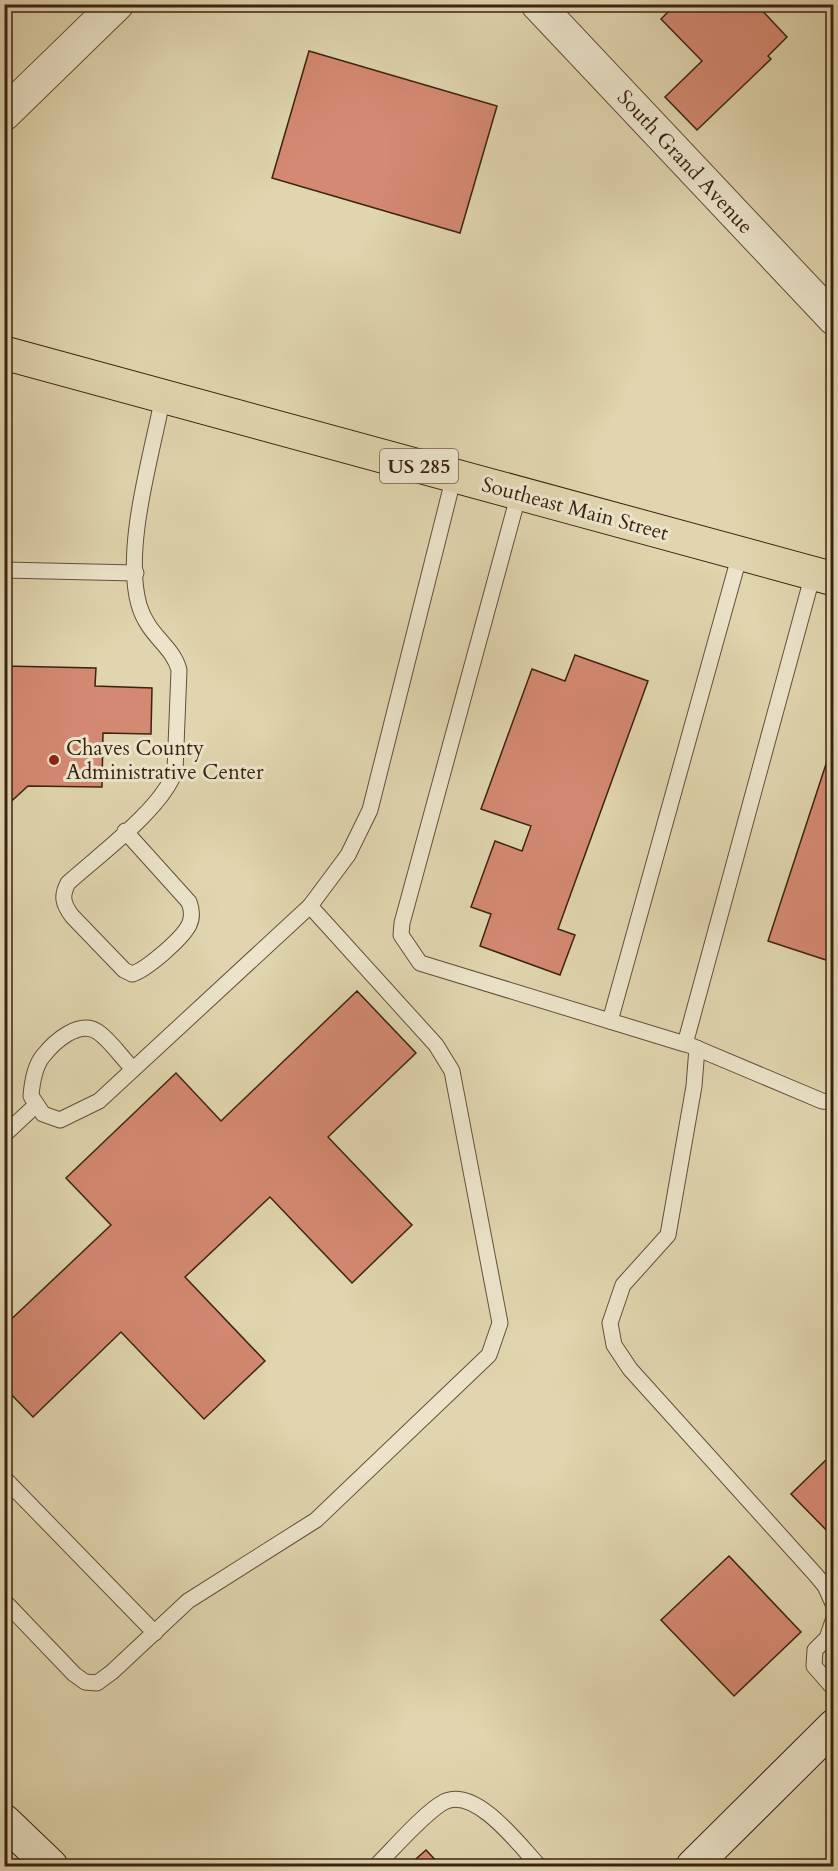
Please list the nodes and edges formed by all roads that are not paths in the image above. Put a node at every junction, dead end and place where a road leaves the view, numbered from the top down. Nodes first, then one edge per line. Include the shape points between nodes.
1 (117, 4) edge
2 (537, 4) edge
3 (4, 114) edge
4 (834, 319) edge
5 (4, 353) edge
6 (163, 396) junction
7 (454, 476) junction
8 (519, 494) junction
9 (740, 554) junction
10 (4, 570) edge
11 (136, 573) junction
12 (823, 576) edge
13 (125, 831) junction
14 (310, 906) junction
15 (610, 1021) junction
16 (691, 1046) junction
17 (133, 1070) junction
18 (834, 1102) edge
19 (36, 1105) junction
20 (4, 1135) edge
21 (4, 1478) edge
22 (4, 1601) edge
23 (834, 1606) edge
24 (834, 1618) edge
25 (155, 1633) junction
26 (834, 1689) edge
27 (834, 1726) edge
28 (4, 1821) edge
29 (51, 1866) edge
30 (376, 1866) edge
31 (539, 1866) edge
32 (693, 1866) edge

1 - 3 main road
2 - 4 street, South Grand Avenue
5 - 6 main road, Southeast Main Street / US 285
6 - 7 main road, Southeast Main Street / US 285
6 - 11 lane via 134,544
7 - 8 main road, Southeast Main Street / US 285
7 - 14 lane via 370,810 348,855
8 - 9 main road, Southeast Main Street / US 285
8 - 15 lane via 401,935 420,963
9 - 12 main road, Southeast Main Street / US 285
9 - 15 lane
10 - 11 lane
11 - 13 lane via 144,622 176,660 179,670 171,781 153,805
12 - 16 lane
13 - 13 lane via 68,883 63,893 64,906 72,916 132,974 144,971 182,934 193,914 189,902
14 - 17 lane
14 - 25 lane via 436,1045 452,1071 500,1323 489,1355 316,1520 188,1601
15 - 16 lane
16 - 18 lane via 822,1101
16 - 23 lane via 694,1086 668,1235 623,1285 610,1323 614,1345 630,1369 815,1574
17 - 19 lane via 99,1101 60,1120 43,1114
17 - 19 lane via 97,1031 85,1028 70,1032 42,1057 33,1078 31,1096
19 - 20 lane
21 - 25 lane
22 - 25 lane via 85,1682 97,1683
24 - 26 lane via 827,1638 815,1650 814,1666
27 - 32 main road
28 - 29 main road
30 - 31 lane via 444,1802 460,1799 490,1815

